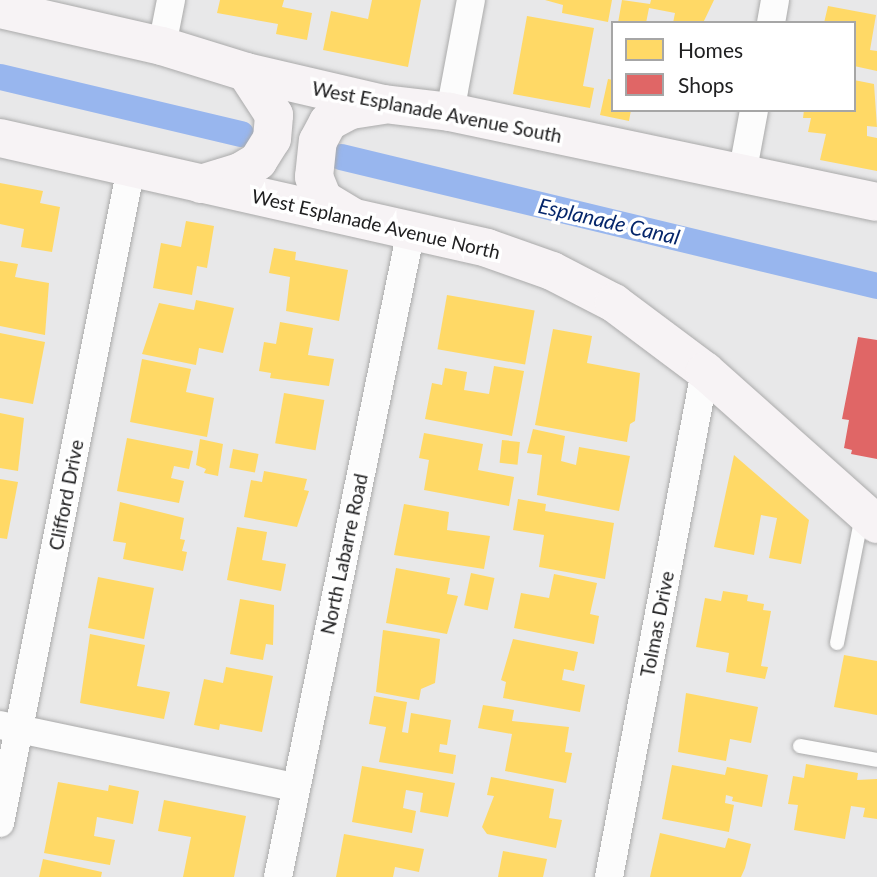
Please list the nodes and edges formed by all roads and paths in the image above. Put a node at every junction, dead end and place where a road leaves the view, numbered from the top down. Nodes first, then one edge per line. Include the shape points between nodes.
1 (171, 0) edge
2 (471, 0) edge
3 (775, 0) edge
4 (0, 9) edge
5 (771, 21) edge
6 (162, 46) junction
7 (246, 72) junction
8 (384, 104) junction
9 (450, 112) junction
10 (754, 112) edge
11 (0, 138) edge
12 (131, 168) junction
13 (742, 175) junction
14 (201, 184) junction
15 (877, 202) edge
16 (354, 218) junction
17 (411, 231) junction
18 (705, 371) junction
19 (870, 519) edge
20 (837, 643) dead end
21 (10, 727) edge
22 (800, 746) dead end
23 (877, 761) edge
24 (295, 787) junction
25 (0, 823) edge
26 (278, 877) edge
27 (609, 877) edge

1 - 6 street
2 - 9 street
3 - 5 street
4 - 6 main road, West Esplanade Avenue South
6 - 7 main road, West Esplanade Avenue South
7 - 8 main road, West Esplanade Avenue South
7 - 14 main road via 274,115 272,139 258,161
8 - 9 main road, West Esplanade Avenue South
8 - 16 main road via 351,110 328,122 318,141 314,177 323,198
9 - 13 main road, West Esplanade Avenue South
10 - 13 street
11 - 12 main road, West Esplanade Avenue North
12 - 14 main road, West Esplanade Avenue North
12 - 21 street, Clifford Drive
13 - 15 main road, West Esplanade Avenue South
14 - 16 main road, West Esplanade Avenue North
16 - 17 main road, West Esplanade Avenue North
17 - 18 main road, West Esplanade Avenue North via 487,248 552,271 614,303
17 - 24 street, North Labarre Road
18 - 19 main road, West Esplanade Avenue North
18 - 27 street, Tolmas Drive
19 - 20 lane
21 - 24 street
21 - 25 street, Clifford Drive
22 - 23 lane
24 - 26 street, North Labarre Road

